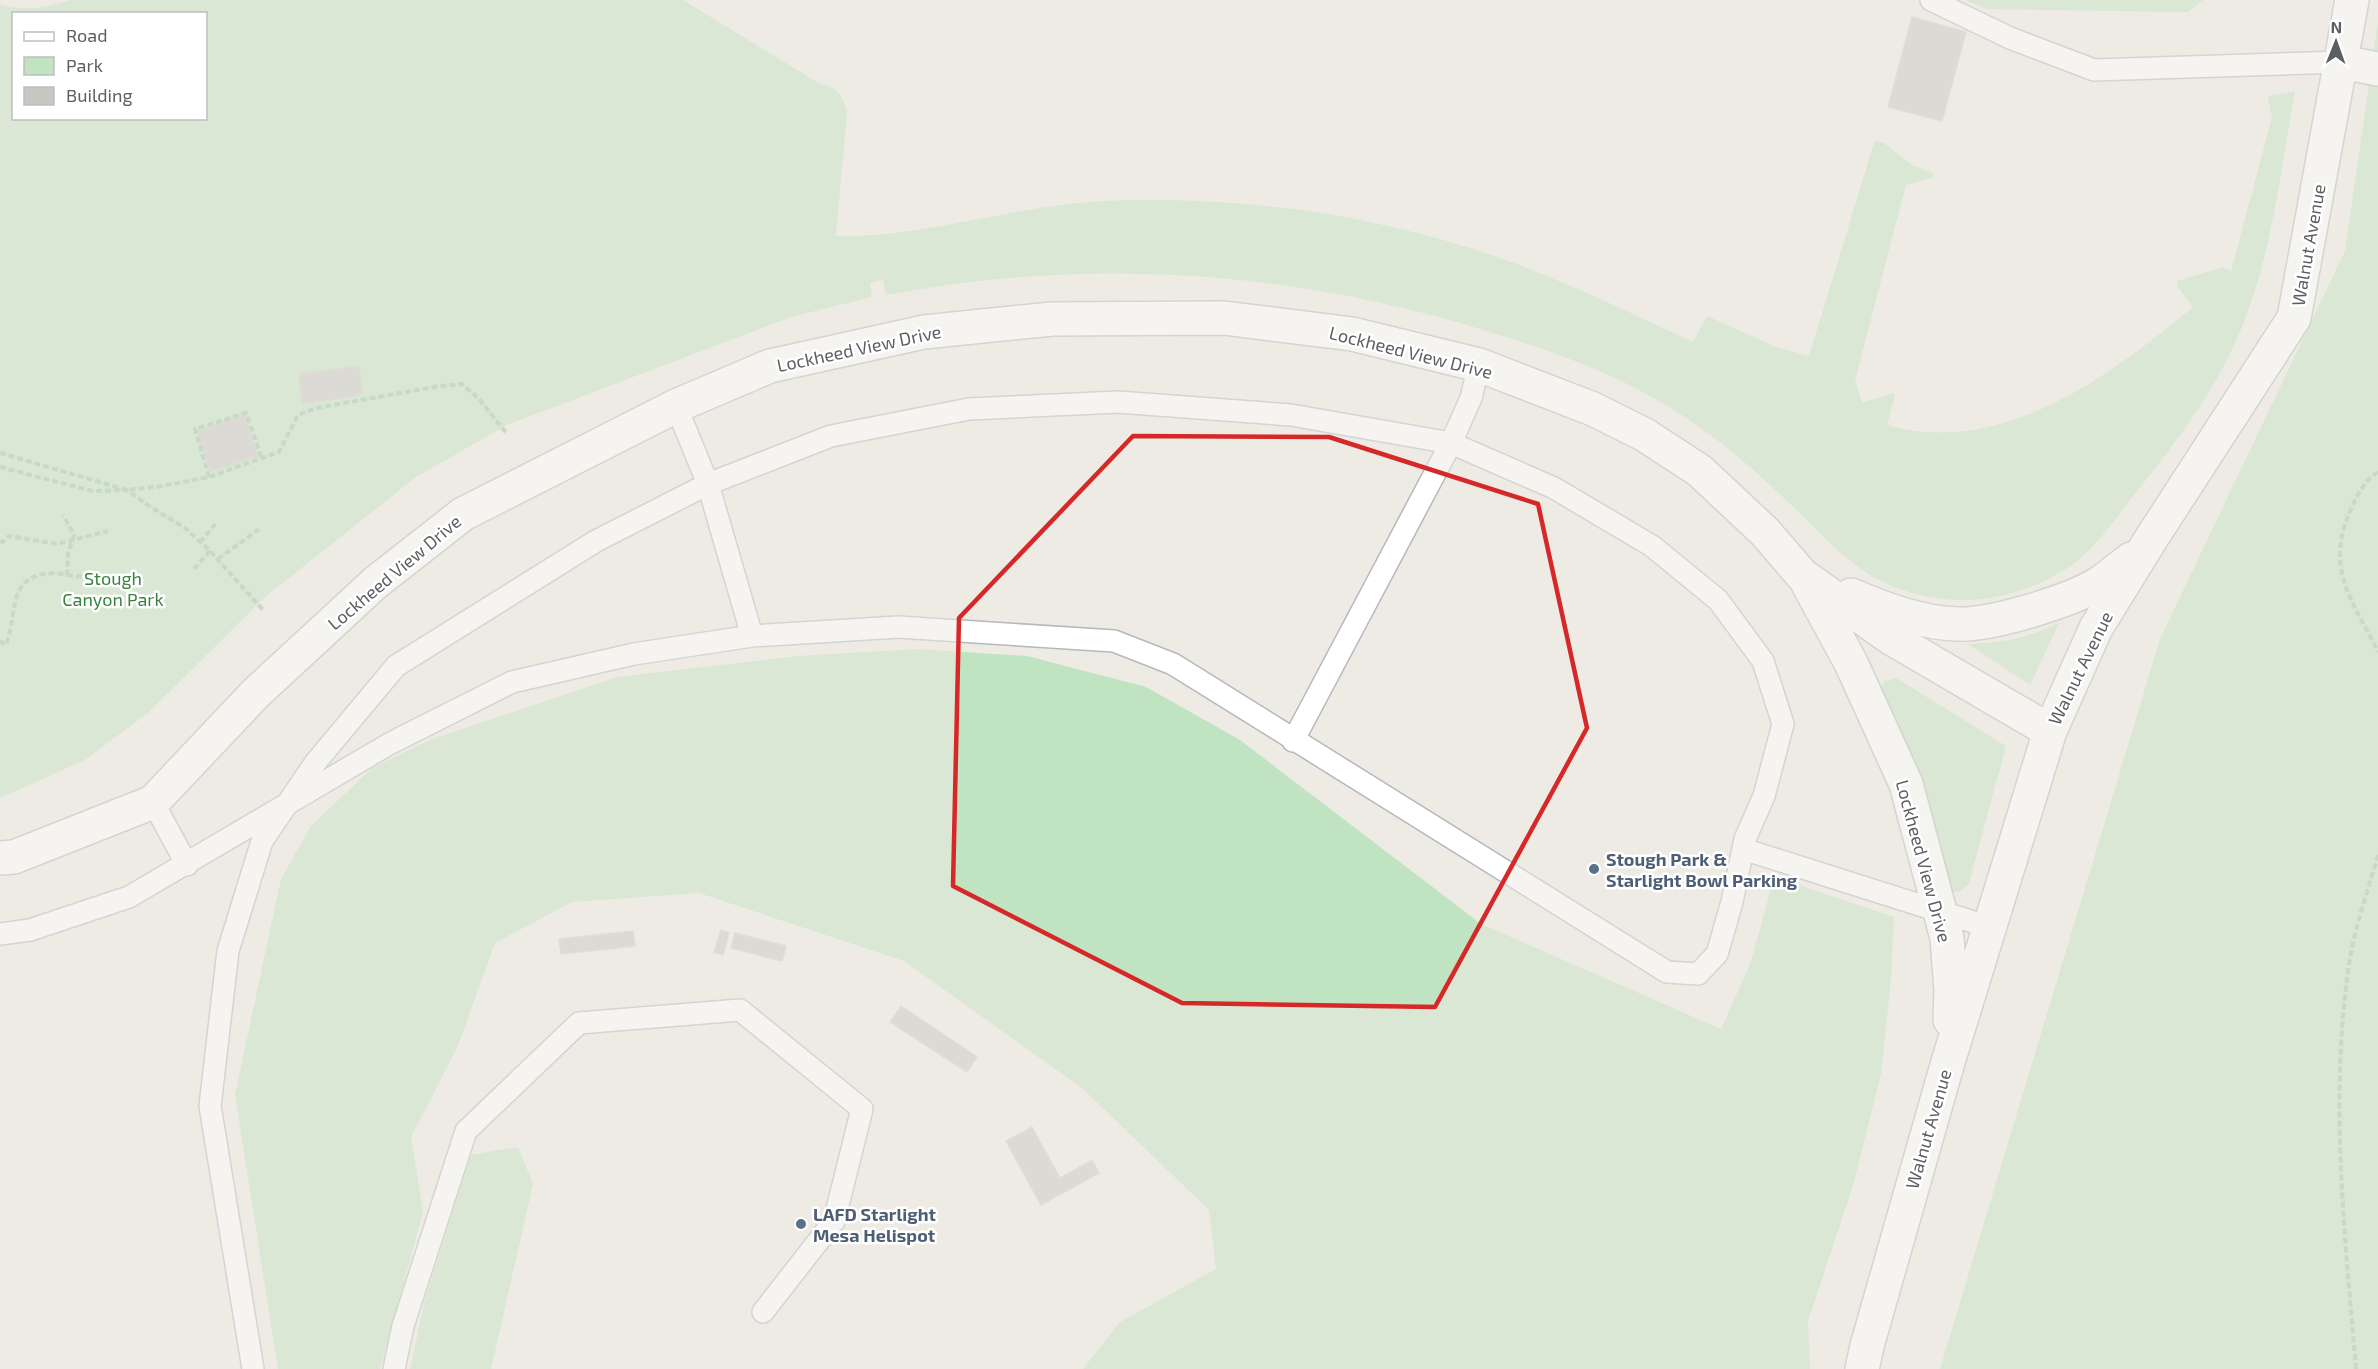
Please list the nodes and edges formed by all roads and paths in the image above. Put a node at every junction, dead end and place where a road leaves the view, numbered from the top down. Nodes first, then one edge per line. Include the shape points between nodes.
1 (1931, 0) edge
2 (2352, 0) edge
3 (2342, 62) junction
4 (2378, 69) edge
5 (1479, 365) junction
6 (676, 406) junction
7 (507, 434) dead end
8 (1451, 443) junction
9 (0, 453) edge
10 (262, 459) junction
11 (0, 467) edge
12 (2378, 472) edge
13 (209, 477) junction
14 (708, 484) junction
15 (127, 490) junction
16 (63, 515) dead end
17 (217, 522) dead end
18 (259, 529) dead end
19 (108, 531) dead end
20 (0, 541) edge
21 (72, 541) junction
22 (200, 542) junction
23 (2149, 542) junction
24 (210, 550) junction
25 (218, 559) junction
26 (194, 569) dead end
27 (67, 575) junction
28 (1802, 575) junction
29 (84, 577) dead end
30 (264, 611) dead end
31 (752, 636) junction
32 (0, 641) edge
33 (2378, 652) edge
34 (2050, 731) junction
35 (1293, 741) junction
36 (153, 802) junction
37 (288, 802) junction
38 (1743, 849) junction
39 (2378, 855) edge
40 (0, 858) edge
41 (187, 865) junction
42 (1940, 911) junction
43 (1989, 927) junction
44 (0, 934) edge
45 (1948, 1062) junction
46 (763, 1312) dead end
47 (253, 1369) edge
48 (394, 1369) edge
49 (1862, 1369) edge
50 (2356, 1369) edge

1 - 3 lane via 2010,38 2094,70
2 - 3 street, Walnut Avenue
3 - 4 street
3 - 23 street, Walnut Avenue via 2294,318
5 - 6 street, Lockheed View Drive via 1352,334 1224,318 1052,319 924,332 770,366
5 - 8 lane via 1471,398
5 - 28 street, Lockheed View Drive via 1593,409 1673,453 1700,471 1757,524
6 - 14 lane
6 - 36 street, Lockheed View Drive via 463,513 375,583 255,694
7 - 10 path via 462,384 440,386 307,411 298,415 279,452
8 - 14 lane via 1291,415 1129,403 969,409 831,436
8 - 35 lane
8 - 38 lane via 1554,488 1652,546 1718,600 1763,661 1783,724 1764,796
9 - 15 path
10 - 13 path
10 - 13 path via 246,413 195,429
11 - 15 path via 92,491
12 - 33 path via 2356,498 2346,518 2338,551 2342,578
13 - 15 path
14 - 31 lane
14 - 37 lane via 596,541 396,666 315,763
15 - 22 path
16 - 21 path via 74,536
17 - 22 path
18 - 25 path
19 - 21 path
20 - 21 path via 9,536 57,544
21 - 27 path
22 - 24 path
23 - 28 street, Lockheed View Drive via 2097,585 2005,618 1967,624 1900,614
23 - 34 street, Walnut Avenue via 2096,628
24 - 25 path
24 - 26 path
25 - 30 path
27 - 29 path
27 - 32 path via 44,573 20,587 11,633 6,645
28 - 34 street, Lockheed View Drive via 1891,638
28 - 42 street, Lockheed View Drive via 1851,663 1906,784
31 - 35 lane via 898,627 1114,641 1173,664
31 - 37 lane via 634,654 512,682 389,744
34 - 43 street, Walnut Avenue
35 - 38 lane via 1667,972 1698,974 1718,954
36 - 40 street, Lockheed View Drive via 14,857
36 - 41 lane
37 - 41 lane
37 - 47 lane via 262,841 228,951 210,1106
38 - 42 lane
39 - 50 path via 2349,962 2340,1038 2340,1170
41 - 44 lane via 129,897 30,930
42 - 43 lane
42 - 45 street, Lockheed View Drive via 1947,938 1951,990
43 - 45 street, Walnut Avenue
45 - 49 street, Walnut Avenue
46 - 48 lane via 834,1221 862,1109 740,1010 579,1023 466,1131 403,1326

